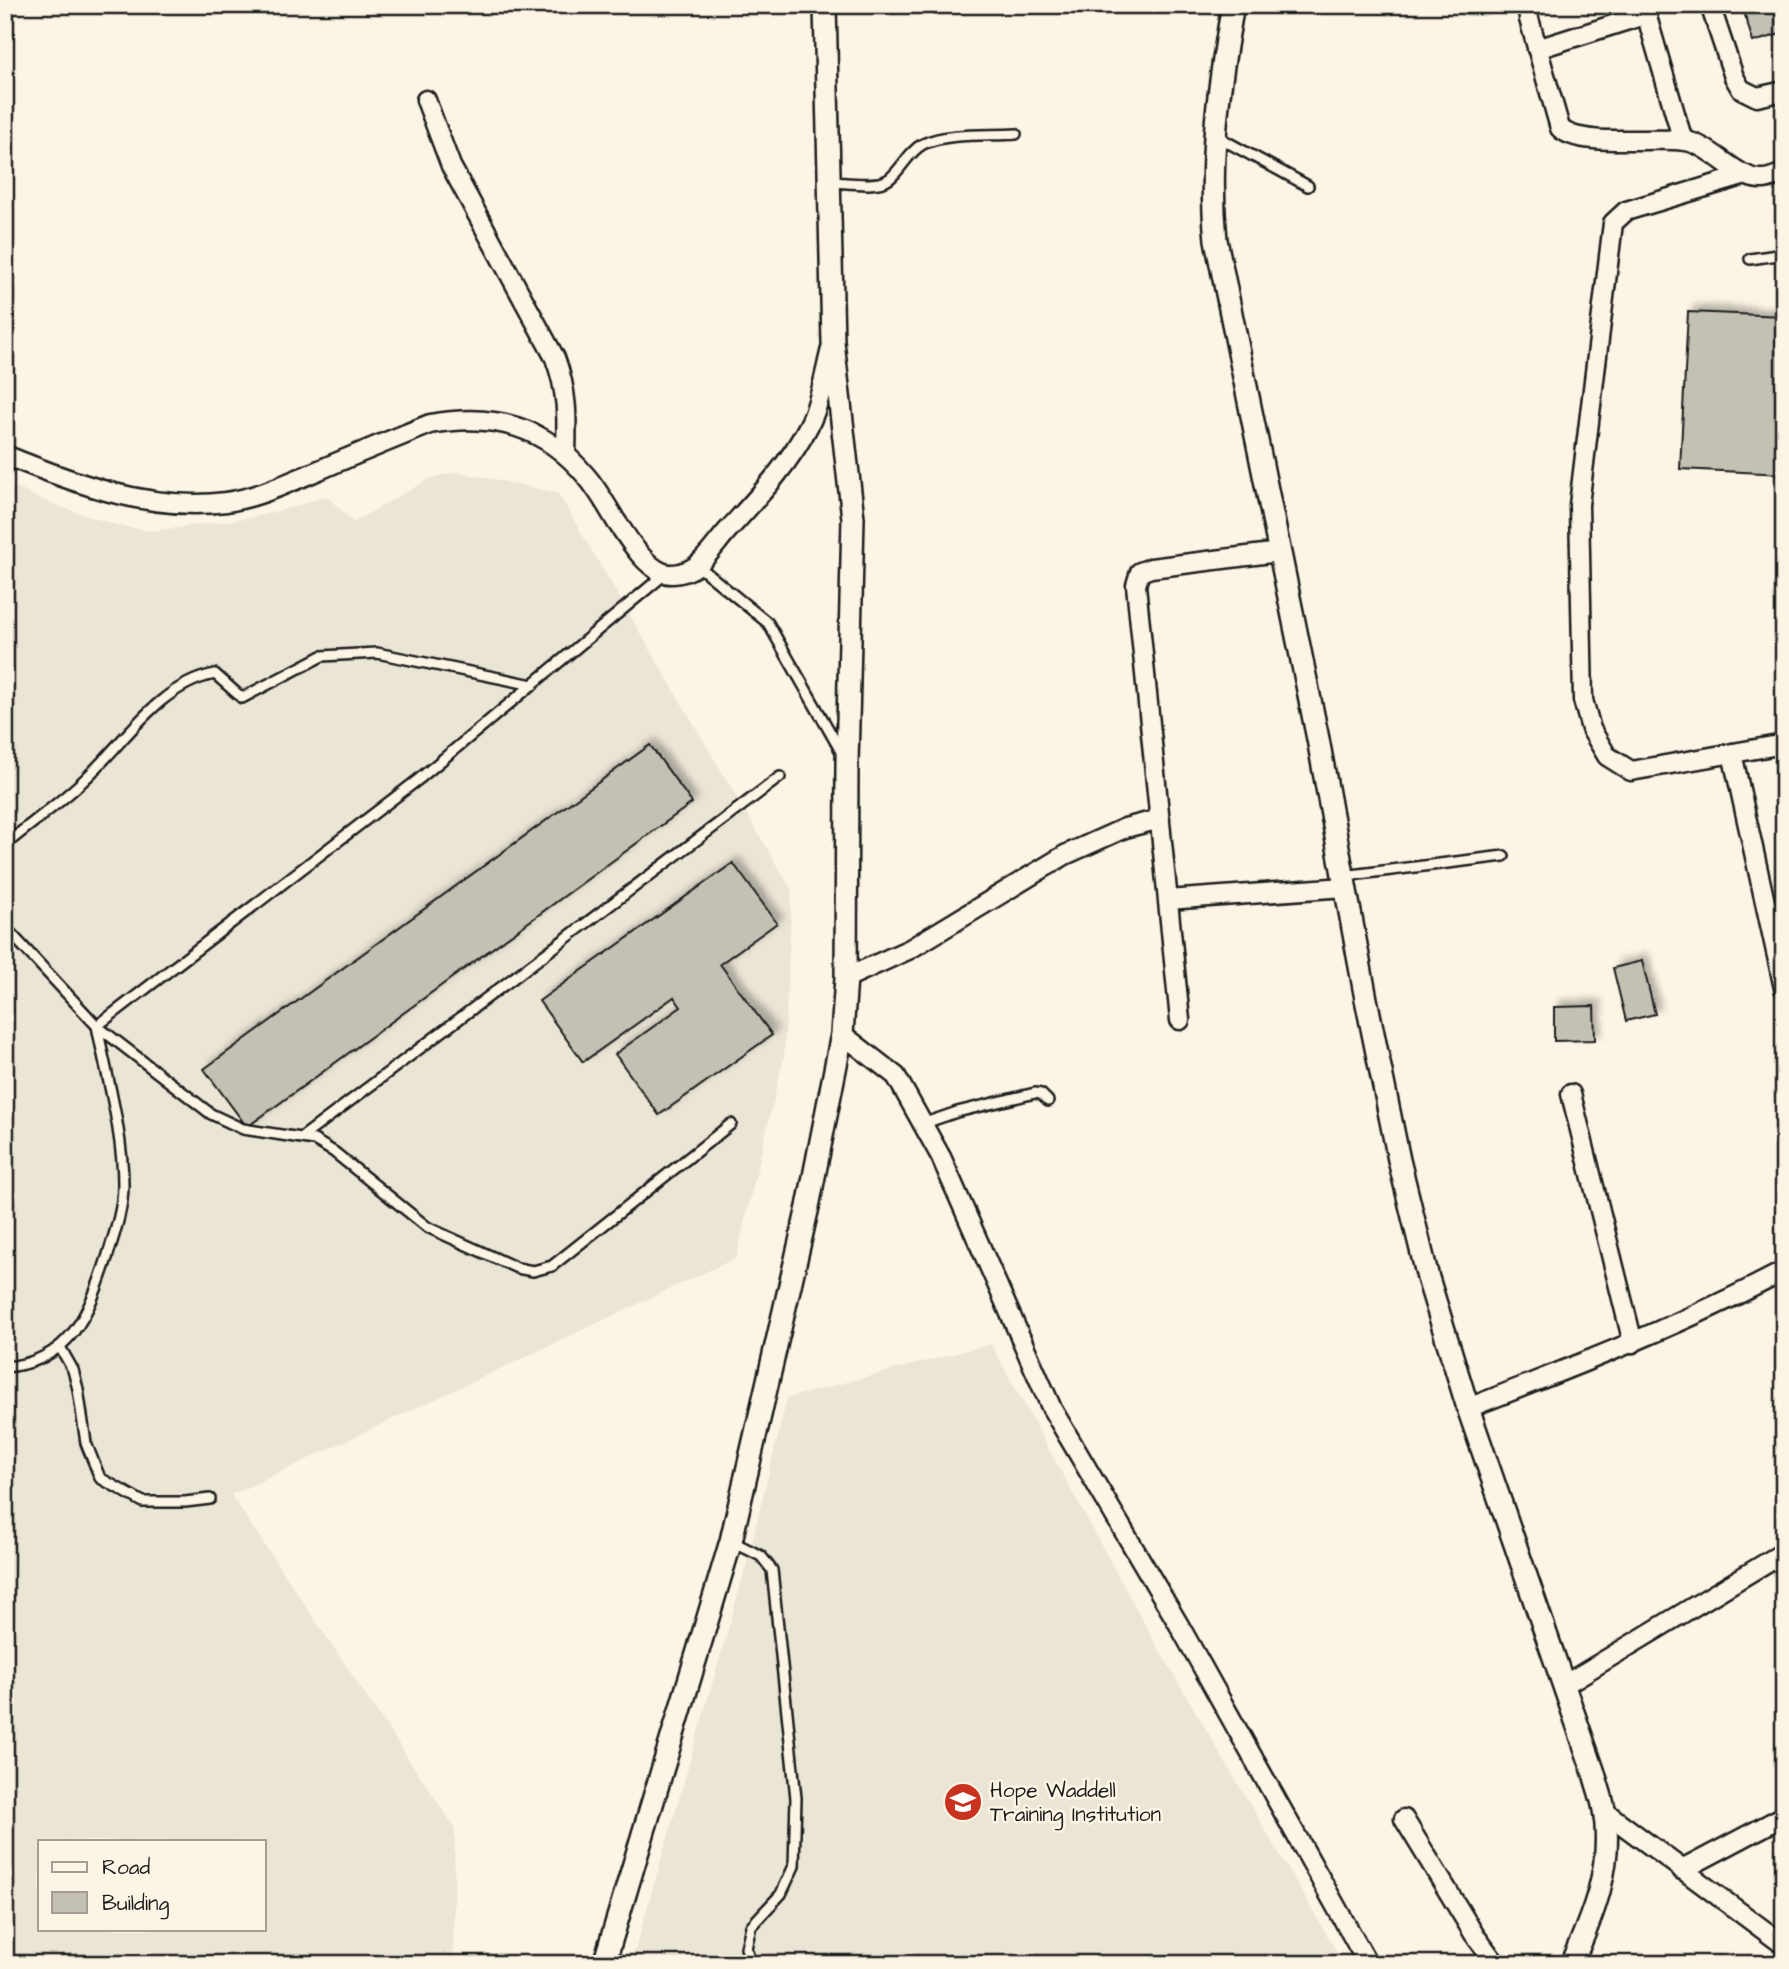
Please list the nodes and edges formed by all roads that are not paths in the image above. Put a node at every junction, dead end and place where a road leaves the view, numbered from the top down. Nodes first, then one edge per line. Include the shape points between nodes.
1 (825, 5) edge
2 (1233, 5) edge
3 (1528, 5) edge
4 (1710, 5) edge
5 (1538, 48) junction
6 (1784, 91) edge
7 (426, 100) dead end
8 (1016, 134) dead end
9 (1214, 135) junction
10 (1683, 141) junction
11 (1784, 173) edge
12 (1746, 175) junction
13 (829, 181) junction
14 (1308, 186) dead end
15 (1784, 254) edge
16 (1750, 259) dead end
17 (833, 342) junction
18 (5, 454) edge
19 (566, 455) junction
20 (1280, 552) junction
21 (697, 565) junction
22 (665, 574) junction
23 (533, 685) junction
24 (1784, 744) edge
25 (1732, 753) junction
26 (847, 763) junction
27 (780, 777) dead end
28 (1160, 819) junction
29 (5, 845) edge
30 (1504, 856) dead end
31 (1344, 882) junction
32 (1168, 900) junction
33 (5, 927) edge
34 (846, 978) junction
35 (1784, 988) edge
36 (1180, 1020) dead end
37 (97, 1026) junction
38 (842, 1034) junction
39 (1572, 1094) dead end
40 (1048, 1101) dead end
41 (731, 1124) dead end
42 (922, 1124) junction
43 (301, 1138) junction
44 (1784, 1271) edge
45 (1633, 1343) junction
46 (60, 1347) junction
47 (5, 1367) edge
48 (1468, 1408) junction
49 (210, 1499) dead end
50 (731, 1541) junction
51 (1784, 1552) edge
52 (1564, 1685) junction
53 (1604, 1811) junction
54 (1784, 1816) edge
55 (1404, 1819) dead end
56 (1682, 1870) junction
57 (1784, 1945) edge
58 (604, 1964) edge
59 (751, 1964) edge
60 (1368, 1964) edge
61 (1496, 1964) edge
62 (1571, 1964) edge

1 - 13 street
2 - 9 street
3 - 5 street
4 - 6 street via 1741,89 1758,97
5 - 10 street via 1560,128 1567,135
5 - 10 street via 1647,17
7 - 19 street via 451,166 555,358 568,404
8 - 13 lane via 943,138 922,144 879,184
9 - 14 lane
9 - 20 street via 1216,240
10 - 12 street via 1704,147
11 - 12 street via 1761,180
12 - 25 street via 1626,211 1614,223 1579,505 1583,700 1591,729 1607,756 1631,771
13 - 17 street
15 - 16 lane
17 - 21 street via 811,423 786,464
17 - 26 street via 853,518
18 - 19 street via 129,498 194,505 229,502 274,488 430,424 457,419 514,425
19 - 22 street via 587,477 631,544 654,569
20 - 28 street via 1140,572 1136,585
20 - 31 street
21 - 22 street
21 - 26 lane via 768,623
22 - 23 lane
23 - 29 lane via 377,653 322,656 242,698 215,674 201,677 172,691 84,780
23 - 37 lane via 419,779
24 - 25 street
25 - 35 street
26 - 34 street
27 - 43 lane
28 - 32 street
28 - 34 street via 1125,828 1065,855 910,949
30 - 31 lane
31 - 32 street
31 - 48 street via 1399,1160 1428,1278
32 - 36 street
33 - 37 lane
34 - 38 street
37 - 43 lane via 211,1114 243,1129
37 - 46 lane via 123,1186 118,1223 91,1306
38 - 42 street via 896,1076
38 - 50 street via 808,1207
39 - 45 street
40 - 42 lane via 1035,1093
41 - 43 lane via 552,1266 533,1270 517,1268 427,1227 334,1152
42 - 60 street via 941,1157 1052,1409
44 - 45 street
45 - 48 street
46 - 47 lane via 23,1366
46 - 49 lane via 73,1370 86,1443 100,1478 143,1502
48 - 52 street
50 - 58 street
50 - 59 lane via 761,1556 772,1570 796,1798 794,1866 781,1894 751,1926 746,1948
51 - 52 street
52 - 53 street
53 - 56 street
53 - 62 street via 1600,1890
54 - 56 street
55 - 61 street
56 - 57 street

